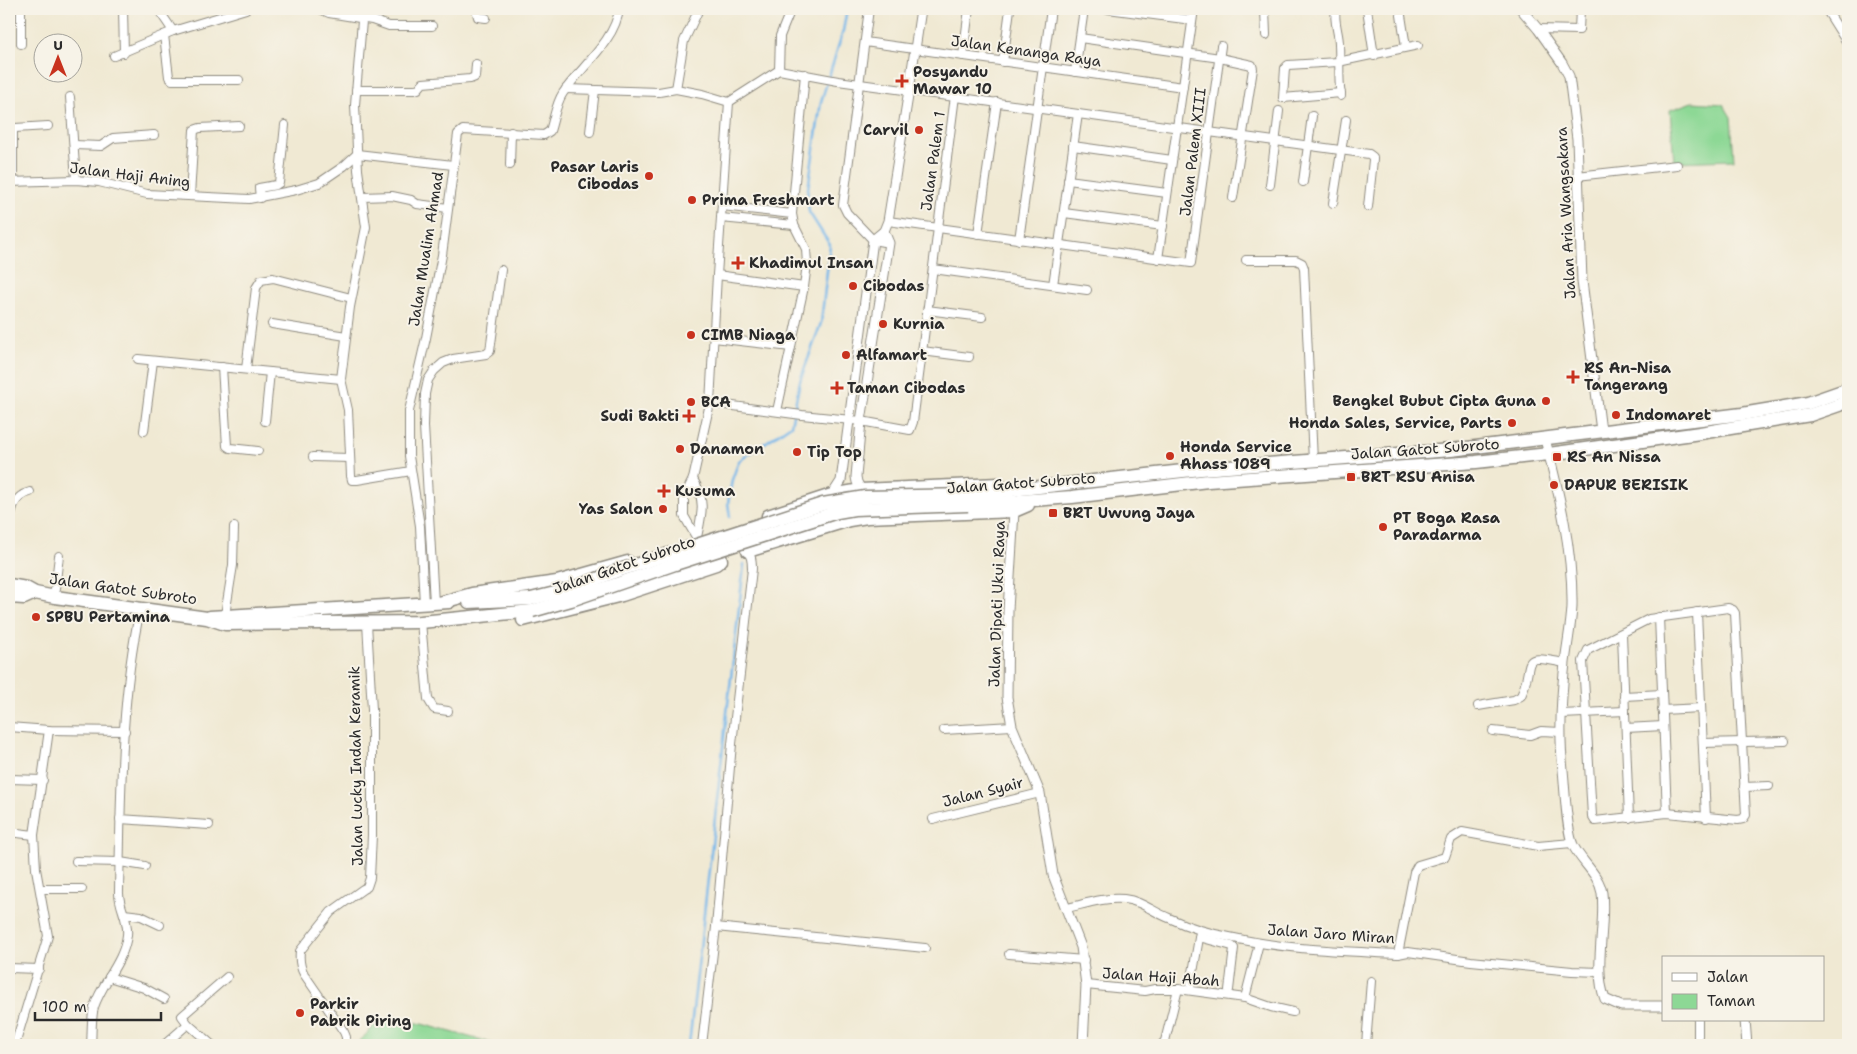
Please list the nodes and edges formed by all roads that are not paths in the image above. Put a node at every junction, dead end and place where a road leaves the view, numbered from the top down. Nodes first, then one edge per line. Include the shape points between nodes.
1 (21, 9) edge
2 (122, 9) edge
3 (158, 9) edge
4 (246, 9) edge
5 (320, 9) edge
6 (363, 9) edge
7 (476, 9) edge
8 (619, 9) edge
9 (699, 9) edge
10 (791, 9) edge
11 (869, 9) edge
12 (921, 9) edge
13 (970, 9) edge
14 (1010, 9) edge
15 (1051, 9) edge
16 (1084, 9) edge
17 (1108, 9) edge
18 (1194, 9) edge
19 (1265, 9) edge
20 (1336, 9) edge
21 (1367, 9) edge
22 (1400, 9) edge
23 (1521, 9) edge
24 (1580, 9) edge
25 (1826, 9) edge
26 (361, 18) junction
27 (486, 18) dead end
28 (1192, 20) junction
29 (432, 26) dead end
30 (1538, 29) junction
31 (173, 31) junction
32 (164, 35) junction
33 (1266, 35) dead end
34 (1080, 38) junction
35 (865, 42) junction
36 (22, 44) dead end
37 (1848, 44) edge
38 (1418, 45) dead end
39 (1221, 46) dead end
40 (1406, 47) junction
41 (915, 49) junction
42 (124, 53) junction
43 (1187, 54) junction
44 (114, 56) dead end
45 (963, 56) junction
46 (1374, 56) junction
47 (1220, 58) junction
48 (1003, 62) junction
49 (1338, 62) junction
50 (476, 64) dead end
51 (1043, 67) junction
52 (779, 70) junction
53 (1075, 72) junction
54 (805, 74) junction
55 (239, 80) dead end
56 (859, 82) junction
57 (1183, 86) junction
58 (566, 89) junction
59 (356, 90) junction
60 (595, 90) junction
61 (676, 90) junction
62 (909, 90) junction
63 (956, 96) junction
64 (70, 97) dead end
65 (729, 102) junction
66 (997, 102) junction
67 (1037, 108) junction
68 (1279, 111) dead end
69 (1078, 114) junction
70 (1312, 116) dead end
71 (1346, 120) dead end
72 (285, 125) dead end
73 (48, 126) dead end
74 (239, 126) dead end
75 (1177, 128) junction
76 (11, 131) edge
77 (511, 132) junction
78 (590, 132) dead end
79 (1209, 132) junction
80 (154, 135) dead end
81 (1243, 137) junction
82 (1274, 141) junction
83 (74, 145) junction
84 (1073, 146) junction
85 (1308, 146) junction
86 (1340, 151) junction
87 (357, 154) junction
88 (1172, 160) junction
89 (453, 165) junction
90 (510, 165) dead end
91 (1678, 165) dead end
92 (1577, 176) junction
93 (76, 180) junction
94 (1068, 180) junction
95 (11, 182) edge
96 (1303, 182) dead end
97 (1270, 185) dead end
98 (1167, 193) junction
99 (190, 196) junction
100 (362, 197) junction
101 (260, 198) junction
102 (1233, 198) dead end
103 (1333, 202) dead end
104 (722, 206) junction
105 (1368, 207) dead end
106 (448, 208) junction
107 (1064, 213) junction
108 (792, 214) junction
109 (721, 218) junction
110 (888, 221) junction
111 (794, 225) junction
112 (1163, 226) junction
113 (938, 229) junction
114 (884, 231) junction
115 (978, 234) junction
116 (873, 240) junction
117 (1019, 240) junction
118 (889, 243) junction
119 (1059, 246) junction
120 (1158, 259) junction
121 (1246, 260) dead end
122 (933, 269) junction
123 (501, 270) dead end
124 (717, 275) junction
125 (1054, 285) junction
126 (804, 287) junction
127 (1087, 290) dead end
128 (351, 298) junction
129 (927, 310) junction
130 (982, 317) dead end
131 (272, 324) dead end
132 (346, 336) junction
133 (714, 338) junction
134 (791, 347) junction
135 (922, 351) junction
136 (969, 357) dead end
137 (138, 359) dead end
138 (153, 361) junction
139 (222, 367) junction
140 (246, 369) junction
141 (270, 372) junction
142 (341, 379) junction
143 (1848, 389) edge
144 (1848, 400) edge
145 (710, 403) junction
146 (1809, 409) junction
147 (781, 412) junction
148 (850, 420) junction
149 (265, 421) dead end
150 (861, 421) junction
151 (144, 431) dead end
152 (1601, 432) junction
153 (1545, 439) junction
154 (258, 451) dead end
155 (1549, 454) junction
156 (313, 457) dead end
157 (350, 458) junction
158 (1313, 461) junction
159 (411, 471) junction
160 (693, 479) junction
161 (861, 490) junction
162 (30, 492) dead end
163 (1039, 494) junction
164 (832, 495) junction
165 (1014, 511) junction
166 (745, 524) junction
167 (234, 527) dead end
168 (9, 532) edge
169 (697, 538) junction
170 (735, 543) junction
171 (718, 548) junction
172 (748, 551) junction
173 (58, 556) dead end
174 (9, 585) edge
175 (35, 593) junction
176 (9, 597) edge
177 (54, 597) junction
178 (434, 603) junction
179 (532, 605) junction
180 (140, 610) junction
181 (1697, 612) junction
182 (225, 615) junction
183 (1659, 617) junction
184 (207, 618) junction
185 (446, 620) junction
186 (421, 622) junction
187 (366, 623) junction
188 (1622, 634) junction
189 (1565, 663) junction
190 (1662, 694) junction
191 (1624, 696) junction
192 (1478, 706) dead end
193 (1701, 708) junction
194 (1662, 710) junction
195 (448, 711) dead end
196 (1625, 711) junction
197 (1586, 713) junction
198 (1562, 714) junction
199 (1012, 726) junction
200 (1663, 726) junction
201 (9, 727) edge
202 (1626, 728) junction
203 (49, 730) junction
204 (944, 730) dead end
205 (1493, 730) dead end
206 (125, 731) junction
207 (1561, 732) junction
208 (1785, 741) dead end
209 (1741, 742) junction
210 (1703, 743) junction
211 (9, 779) edge
212 (43, 780) junction
213 (1769, 786) dead end
214 (1744, 787) junction
215 (1040, 793) junction
216 (1667, 813) junction
217 (1629, 818) junction
218 (1706, 818) junction
219 (120, 819) junction
220 (933, 819) dead end
221 (209, 825) dead end
222 (9, 832) edge
223 (34, 835) junction
224 (1572, 843) junction
225 (76, 861) dead end
226 (120, 862) junction
227 (146, 866) dead end
228 (40, 889) junction
229 (82, 889) dead end
230 (1067, 908) junction
231 (124, 914) junction
232 (160, 925) dead end
233 (716, 928) junction
234 (1200, 934) junction
235 (1259, 943) junction
236 (925, 948) dead end
237 (1009, 954) dead end
238 (1398, 954) junction
239 (1084, 960) junction
240 (9, 968) edge
241 (39, 969) junction
242 (1600, 972) junction
243 (109, 977) junction
244 (227, 977) dead end
245 (1371, 981) dead end
246 (1192, 984) dead end
247 (1086, 985) junction
248 (1178, 989) junction
249 (1229, 990) dead end
250 (1245, 998) junction
251 (164, 999) dead end
252 (1662, 1006) edge
253 (1293, 1012) dead end
254 (1698, 1022) edge
255 (1745, 1022) edge
256 (188, 1024) junction
257 (15, 1045) edge
258 (91, 1045) edge
259 (164, 1045) edge
260 (212, 1045) edge
261 (346, 1045) edge
262 (702, 1045) edge
263 (1083, 1045) edge
264 (1161, 1045) edge
265 (1366, 1045) edge
266 (1698, 1045) edge
267 (1747, 1045) edge

1 - 36 street
2 - 42 street
3 - 31 street
4 - 31 street
5 - 26 street
6 - 26 street
7 - 27 street via 478,17
8 - 58 street, Jalan Mualim Ahmad via 615,25 600,48
9 - 61 street via 684,41
10 - 52 street via 780,36
11 - 35 street
12 - 41 street
13 - 45 street
14 - 48 street
15 - 51 street
16 - 34 street
17 - 28 street
18 - 28 street
19 - 33 street
20 - 49 street
21 - 46 street
22 - 40 street
23 - 30 street, Jalan Aria Wangsakara
24 - 30 street via 1579,30
25 - 37 street
26 - 29 street via 389,26
26 - 59 street
28 - 43 street
30 - 92 street, Jalan Aria Wangsakara via 1569,76 1577,139
31 - 32 street
32 - 42 street
32 - 55 street via 172,80
34 - 43 street
34 - 53 street
35 - 41 street, Jalan Kenanga Raya
35 - 56 street
38 - 40 street
39 - 47 street, Jalan Palem XIII
40 - 46 street
41 - 45 street, Jalan Kenanga Raya
41 - 62 street
42 - 44 street
43 - 47 street
43 - 57 street
45 - 48 street, Jalan Kenanga Raya
46 - 49 street
47 - 79 street, Jalan Palem XIII
47 - 81 street via 1253,67
48 - 51 street, Jalan Kenanga Raya
49 - 49 street via 1286,66 1283,98 1341,95
50 - 59 street via 474,78 470,79 423,83 417,90
51 - 53 street, Jalan Kenanga Raya
51 - 67 street
52 - 54 street
52 - 65 street
53 - 57 street, Jalan Kenanga Raya
54 - 56 street
54 - 108 street
56 - 62 street
56 - 116 street via 843,206
57 - 75 street
58 - 60 street
58 - 77 street, Jalan Mualim Ahmad via 548,133
59 - 87 street
60 - 61 street
60 - 78 street
61 - 65 street
62 - 63 street
62 - 110 street
63 - 66 street
63 - 113 street, Jalan Palem 1
64 - 83 street
65 - 104 street
66 - 67 street
66 - 115 street
67 - 69 street
67 - 117 street
68 - 82 street
69 - 75 street
69 - 84 street
70 - 85 street
71 - 86 street
72 - 101 street via 279,181 276,185 259,188
73 - 76 street
74 - 99 street via 194,130
75 - 79 street
75 - 88 street
76 - 95 street
77 - 89 street, Jalan Mualim Ahmad via 460,131
77 - 90 street
79 - 81 street
79 - 120 street, Jalan Palem XIII via 1192,262
80 - 83 street via 113,138 101,146
81 - 82 street
81 - 102 street
82 - 85 street
82 - 97 street
83 - 93 street
84 - 88 street
84 - 94 street
85 - 86 street
85 - 96 street
86 - 103 street
86 - 105 street via 1373,156
87 - 89 street
87 - 100 street
87 - 101 street, Jalan Haji Aning via 319,183
88 - 98 street
89 - 106 street, Jalan Mualim Ahmad
91 - 92 street
92 - 152 street, Jalan Aria Wangsakara via 1582,280
93 - 95 street, Jalan Haji Aning
93 - 99 street, Jalan Haji Aning via 147,194
94 - 98 street
94 - 107 street
98 - 112 street
99 - 101 street, Jalan Haji Aning
100 - 106 street via 392,196 417,204
100 - 128 street via 366,226
104 - 108 street
104 - 109 street
106 - 159 street, Jalan Mualim Ahmad via 442,255 409,411
107 - 112 street
107 - 119 street
108 - 111 street
109 - 111 street
109 - 124 street
110 - 113 street
110 - 114 street
111 - 126 street via 806,249 808,264
112 - 120 street
113 - 115 street
113 - 122 street, Jalan Palem 1
114 - 116 street
114 - 118 street
115 - 117 street
116 - 118 street
116 - 148 street
117 - 119 street
118 - 150 street
119 - 120 street
119 - 125 street
121 - 158 street via 1296,260 1304,268
122 - 125 street
122 - 129 street, Jalan Palem 1
123 - 178 street via 490,351 443,363 428,380 425,394
124 - 126 street
124 - 133 street
125 - 127 street
126 - 134 street
128 - 132 street
128 - 140 street via 273,278 261,280 256,288
129 - 130 street
129 - 135 street, Jalan Palem 1
131 - 132 street
132 - 142 street
133 - 134 street
133 - 145 street
134 - 147 street
135 - 136 street
135 - 150 street, Jalan Palem 1 via 910,430
137 - 138 street
138 - 139 street
138 - 151 street
139 - 140 street
139 - 154 street via 227,446
140 - 141 street
141 - 142 street
141 - 149 street
142 - 157 street via 348,410
143 - 146 highway, Jalan Gatot Subroto
144 - 146 highway, Jalan Gatot Subroto via 1839,405
145 - 147 street
145 - 160 street
146 - 152 highway, Jalan Gatot Subroto
146 - 155 highway, Jalan Gatot Subroto via 1700,433
147 - 148 street
148 - 150 street
148 - 164 street via 842,481
150 - 161 street via 856,477
152 - 153 highway, Jalan Gatot Subroto
153 - 155 street
153 - 158 highway, Jalan Gatot Subroto
155 - 163 highway, Jalan Gatot Subroto
155 - 189 street via 1562,510 1570,567 1572,608
156 - 157 street
157 - 159 street via 350,476 354,480
158 - 163 highway, Jalan Gatot Subroto via 1201,469
159 - 178 street, Jalan Mualim Ahmad
160 - 169 street via 701,492 702,515
160 - 169 street via 684,497 684,516
161 - 163 highway via 1011,484
161 - 164 highway
162 - 168 street via 13,505
163 - 165 highway
163 - 179 highway, Jalan Gatot Subroto, bridge via 837,512 571,600
164 - 166 highway
165 - 172 highway via 867,517
165 - 199 street, Jalan Dipati Ukui Raya via 1007,669
166 - 169 highway
166 - 170 highway via 734,534
167 - 182 street via 233,565
169 - 171 street via 704,548
169 - 178 highway via 557,582
170 - 171 street
170 - 172 street
171 - 185 highway via 721,560 716,564 560,612 528,620 478,626
172 - 233 street via 752,569
173 - 177 street
174 - 175 highway, Jalan Gatot Subroto
175 - 176 highway, Jalan Gatot Subroto via 24,598
175 - 177 highway, Jalan Gatot Subroto
177 - 180 highway, Jalan Gatot Subroto
178 - 179 highway, Jalan Gatot Subroto
178 - 182 highway, Jalan Gatot Subroto
179 - 185 highway, Jalan Gatot Subroto
180 - 184 highway, Jalan Gatot Subroto
180 - 206 street via 131,655
181 - 183 street
181 - 193 street
181 - 209 street via 1728,608 1736,613
182 - 184 highway, Jalan Gatot Subroto
183 - 188 street
183 - 190 street
184 - 187 highway, Jalan Gatot Subroto via 225,624
185 - 186 highway, Jalan Gatot Subroto
186 - 187 highway, Jalan Gatot Subroto
186 - 195 street via 428,699 434,709
187 - 261 street, Jalan Lucky Indah Keramik via 372,710 370,878 363,890 331,912 299,956 304,974 344,1032
188 - 191 street
188 - 197 street via 1588,650 1584,657
189 - 192 street via 1539,658 1532,660 1521,696
189 - 198 street
190 - 191 street
190 - 194 street
191 - 196 street
193 - 194 street
193 - 210 street
194 - 200 street
196 - 197 street
196 - 202 street
197 - 198 street
197 - 217 street via 1593,820
198 - 207 street
199 - 204 street
199 - 215 street, Jalan Dipati Ukui Raya
200 - 202 street
200 - 216 street
201 - 203 street
202 - 217 street
203 - 206 street
203 - 212 street
205 - 207 street via 1530,735 1541,731
206 - 219 street
207 - 224 street
208 - 209 street
209 - 210 street
209 - 214 street
210 - 218 street
211 - 212 street
212 - 223 street
213 - 214 street
214 - 218 street via 1746,814 1743,819
215 - 220 street, Jalan Syair
215 - 230 street, Jalan Dipati Ukui Raya via 1054,875
216 - 217 street
216 - 218 street
219 - 221 street
219 - 226 street
222 - 223 street
223 - 228 street
224 - 238 street via 1538,846 1462,832 1451,839 1445,857 1418,866 1414,872
224 - 242 street via 1601,888
225 - 226 street
226 - 227 street
226 - 231 street via 119,900
228 - 229 street
228 - 241 street via 48,936
230 - 234 street, Jalan Jaro Miran via 1126,899 1139,902
230 - 239 street, Jalan Dipati Ukui Raya
231 - 232 street via 141,916
231 - 243 street via 128,927 125,946
233 - 236 street
233 - 262 street
234 - 235 street, Jalan Jaro Miran
234 - 246 street
234 - 249 street via 1234,948
235 - 238 street, Jalan Jaro Miran
235 - 250 street
237 - 239 street
238 - 242 street, Jalan Jaro Miran via 1408,952
239 - 247 street, Jalan Dipati Ukui Raya
240 - 241 street
241 - 257 street
242 - 252 street via 1602,993 1612,1003
243 - 251 street via 144,988
243 - 258 street via 94,1008
244 - 256 street via 183,1014
245 - 265 street
247 - 248 street, Jalan Haji Abah via 1134,991
247 - 263 street, Jalan Dipati Ukui Raya
248 - 250 street, Jalan Haji Abah
248 - 264 street via 1165,1041
250 - 253 street, Jalan Haji Abah
254 - 266 street
255 - 267 street
256 - 259 street
256 - 260 street

